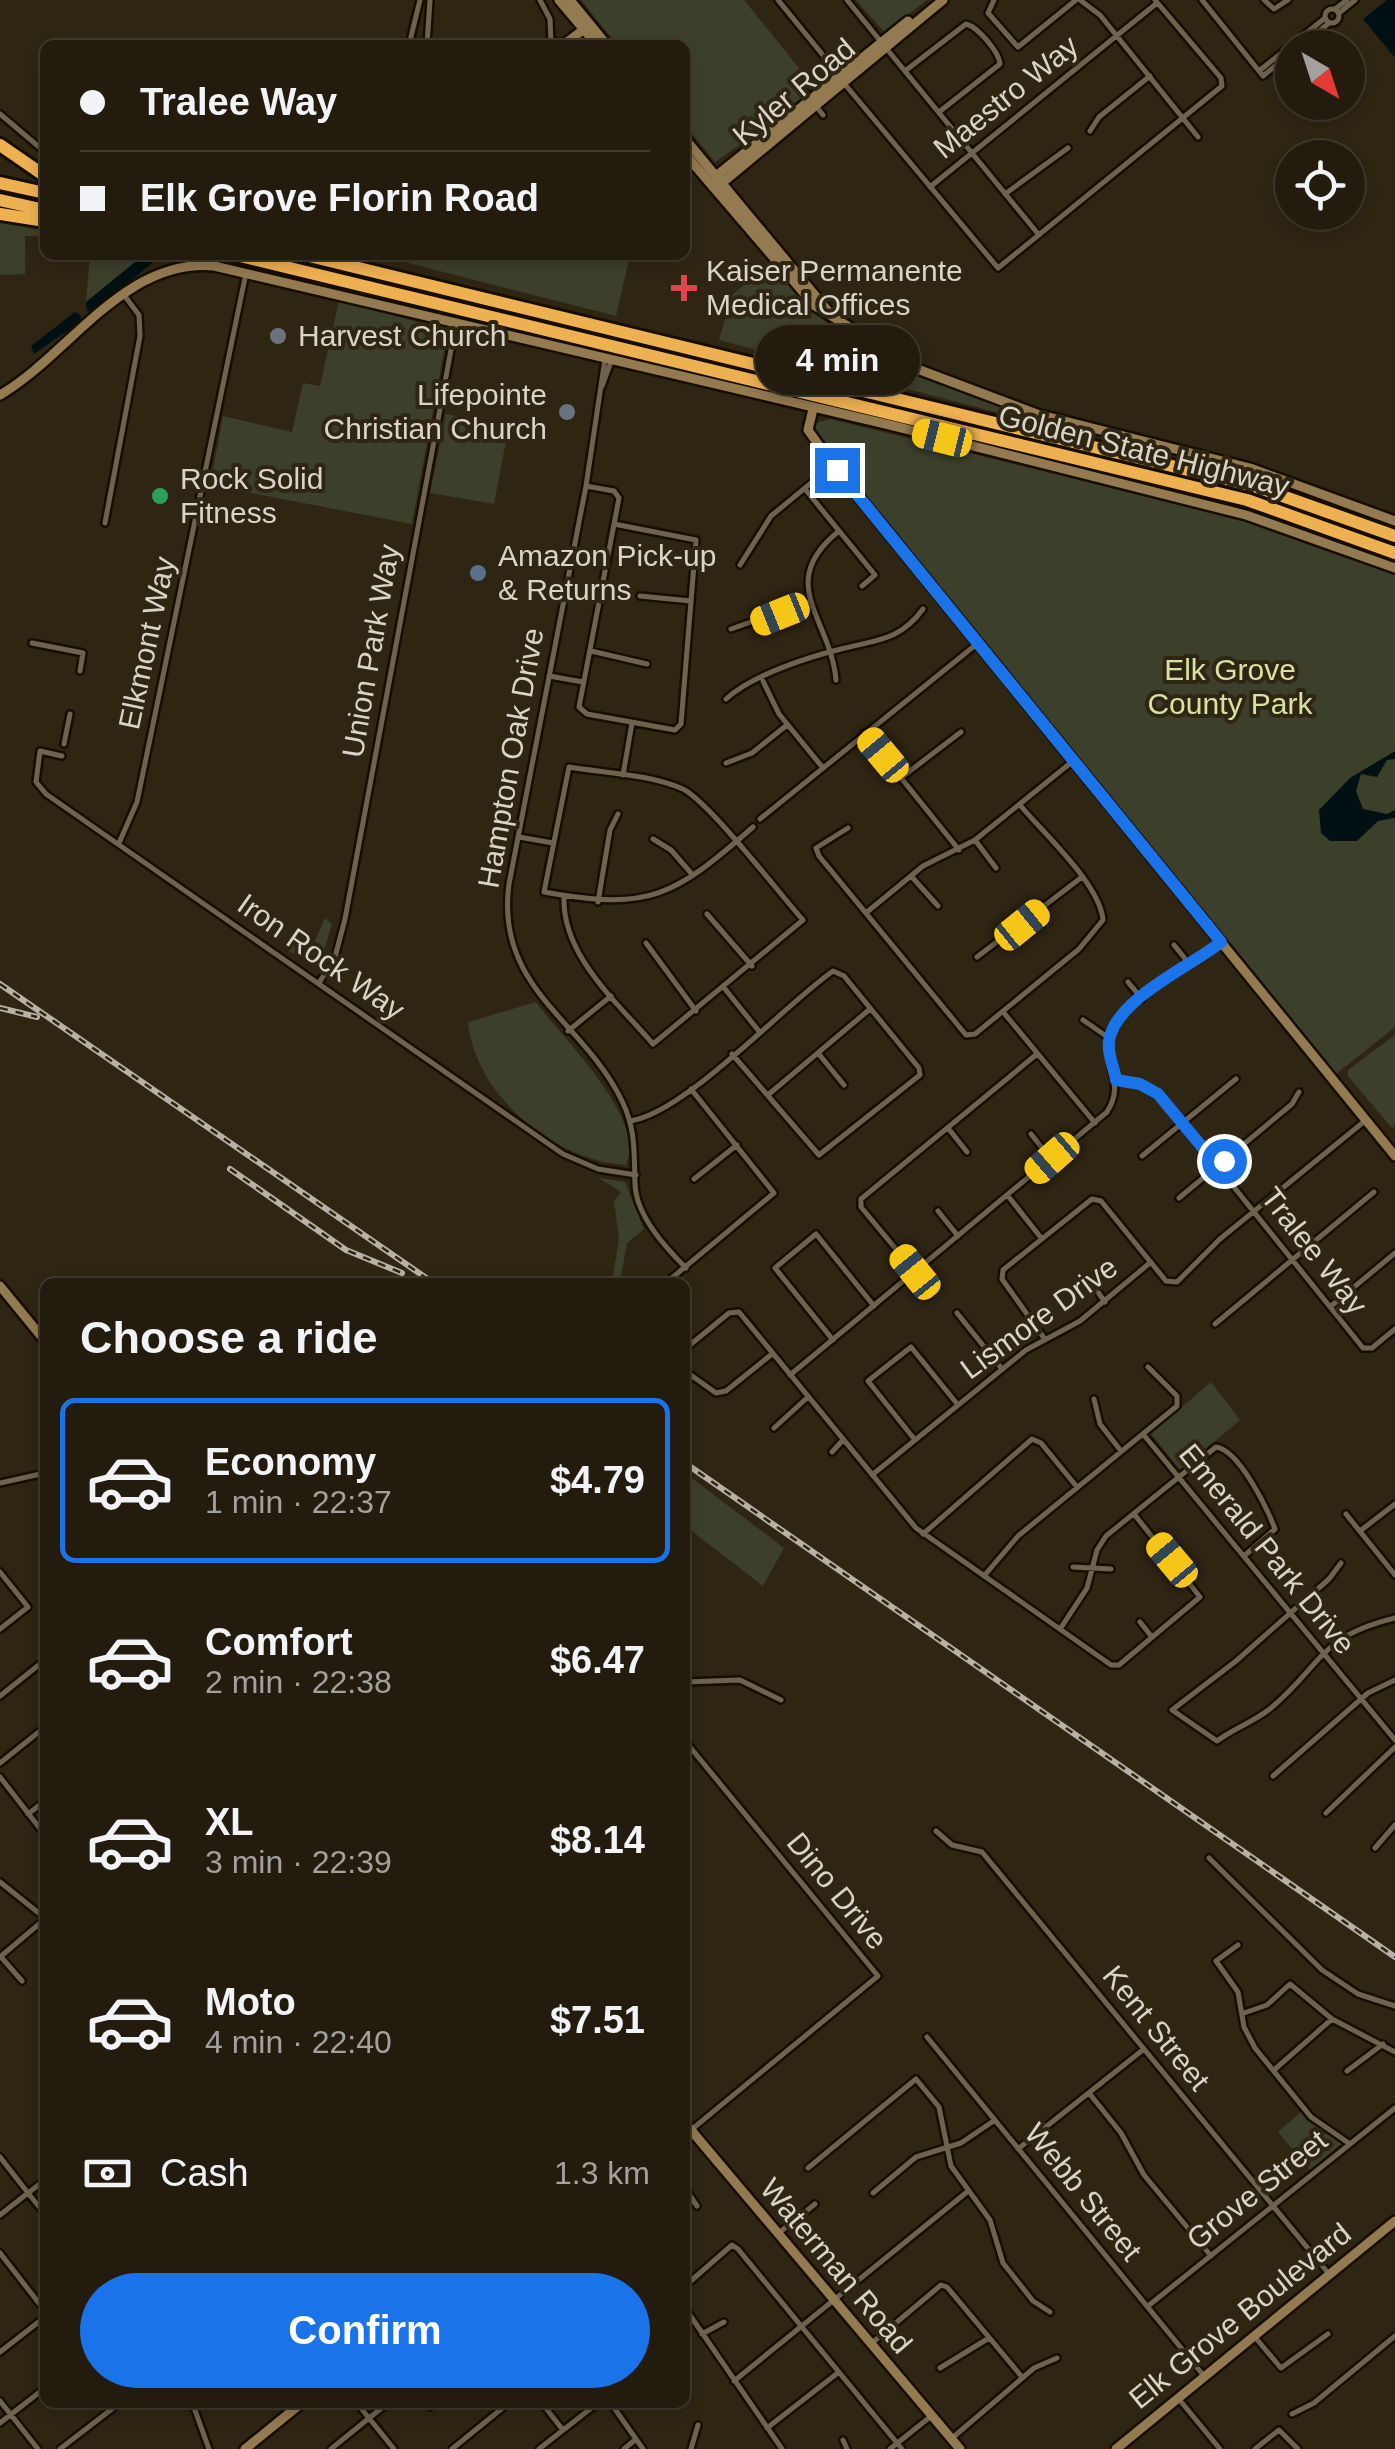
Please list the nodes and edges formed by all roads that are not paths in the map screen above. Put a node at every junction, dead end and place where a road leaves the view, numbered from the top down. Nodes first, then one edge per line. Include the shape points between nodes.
1 (420, 0) edge
2 (430, 0) edge
3 (540, 0) edge
4 (559, 0) edge
5 (570, 0) edge
6 (778, 0) edge
7 (847, 0) edge
8 (934, 0) edge
9 (943, 0) edge
10 (994, 0) edge
11 (1078, 0) edge
12 (1202, 0) edge
13 (1264, 0) edge
14 (1288, 0) edge
15 (1346, 0) edge
16 (1355, 0) edge
17 (1156, 1) edge
18 (1337, 11) junction
19 (1327, 20) junction
20 (583, 30) junction
21 (1316, 30) edge
22 (1116, 36) junction
23 (410, 40) edge
24 (427, 40) edge
25 (550, 40) edge
26 (570, 40) edge
27 (592, 40) edge
28 (603, 40) edge
29 (884, 45) junction
30 (1275, 64) edge
31 (905, 71) junction
32 (1261, 73) junction
33 (1150, 76) junction
34 (843, 80) junction
35 (939, 112) junction
36 (0, 114) edge
37 (1182, 118) junction
38 (762, 120) dead end
39 (1090, 131) dead end
40 (775, 134) junction
41 (1198, 136) dead end
42 (690, 144) edge
43 (0, 145) edge
44 (787, 147) dead end
45 (40, 148) edge
46 (1068, 148) dead end
47 (972, 154) junction
48 (690, 160) edge
49 (40, 173) edge
50 (719, 180) junction
51 (0, 183) edge
52 (930, 188) junction
53 (40, 192) edge
54 (1005, 194) junction
55 (0, 200) edge
56 (40, 209) edge
57 (0, 214) edge
58 (40, 221) edge
59 (1039, 235) junction
60 (257, 260) edge
61 (325, 260) edge
62 (783, 265) junction
63 (246, 272) junction
64 (124, 295) junction
65 (833, 317) junction
66 (456, 323) junction
67 (608, 360) junction
68 (0, 395) edge
69 (809, 409) junction
70 (834, 466) junction
71 (586, 486) junction
72 (805, 489) junction
73 (1395, 522) edge
74 (105, 524) dead end
75 (614, 524) junction
76 (839, 531) junction
77 (1395, 536) edge
78 (1395, 553) edge
79 (740, 565) dead end
80 (1395, 568) edge
81 (862, 586) dead end
82 (640, 596) dead end
83 (692, 601) junction
84 (810, 602) junction
85 (923, 610) dead end
86 (731, 629) dead end
87 (32, 643) dead end
88 (978, 643) junction
89 (591, 651) junction
90 (830, 652) junction
91 (647, 664) dead end
92 (80, 671) dead end
93 (549, 676) junction
94 (762, 680) junction
95 (836, 680) dead end
96 (583, 682) junction
97 (726, 700) dead end
98 (70, 714) dead end
99 (632, 723) junction
100 (787, 725) junction
101 (961, 732) dead end
102 (865, 733) junction
103 (64, 744) dead end
104 (62, 756) dead end
105 (1074, 760) junction
106 (726, 763) dead end
107 (823, 768) junction
108 (623, 776) junction
109 (902, 777) junction
110 (1020, 805) junction
111 (618, 814) dead end
112 (760, 819) dead end
113 (753, 827) dead end
114 (848, 828) dead end
115 (519, 837) junction
116 (653, 839) dead end
117 (974, 840) junction
118 (553, 843) junction
119 (734, 843) junction
120 (119, 844) junction
121 (960, 850) junction
122 (996, 868) dead end
123 (691, 874) junction
124 (911, 876) junction
125 (1082, 877) junction
126 (564, 896) junction
127 (598, 902) junction
128 (938, 906) dead end
129 (866, 913) junction
130 (707, 914) dead end
131 (1221, 942) junction
132 (646, 943) dead end
133 (1174, 944) dead end
134 (977, 957) dead end
135 (1187, 961) junction
136 (752, 966) junction
137 (1128, 982) dead end
138 (319, 983) junction
139 (724, 988) junction
140 (612, 996) junction
141 (1142, 999) junction
142 (870, 1009) junction
143 (696, 1011) junction
144 (1003, 1012) junction
145 (1083, 1020) dead end
146 (758, 1030) junction
147 (568, 1031) junction
148 (1109, 1038) junction
149 (818, 1053) junction
150 (732, 1054) junction
151 (1037, 1054) junction
152 (1236, 1079) dead end
153 (1116, 1080) junction
154 (844, 1086) dead end
155 (690, 1089) junction
156 (1298, 1092) dead end
157 (768, 1095) junction
158 (1366, 1120) junction
159 (630, 1121) junction
160 (1094, 1123) junction
161 (1182, 1123) junction
162 (948, 1128) junction
163 (1031, 1134) dead end
164 (737, 1145) junction
165 (967, 1152) dead end
166 (1142, 1156) dead end
167 (1395, 1156) edge
168 (1052, 1158) junction
169 (1218, 1166) junction
170 (636, 1175) junction
171 (694, 1180) dead end
172 (1374, 1192) dead end
173 (1008, 1196) junction
174 (1179, 1198) dead end
175 (938, 1211) dead end
176 (1254, 1212) junction
177 (958, 1236) junction
178 (1042, 1239) junction
179 (1395, 1253) edge
180 (1290, 1259) junction
181 (1151, 1262) junction
182 (686, 1268) junction
183 (915, 1272) junction
184 (672, 1278) edge
185 (1088, 1278) dead end
186 (0, 1286) edge
187 (1105, 1302) junction
188 (874, 1306) junction
189 (1330, 1307) junction
190 (957, 1313) dead end
191 (1215, 1324) dead end
192 (1395, 1329) edge
193 (40, 1335) edge
194 (1044, 1338) junction
195 (833, 1340) junction
196 (690, 1345) edge
197 (772, 1354) junction
198 (1148, 1367) dead end
199 (1002, 1369) junction
200 (690, 1375) edge
201 (790, 1375) junction
202 (808, 1397) junction
203 (1094, 1400) dead end
204 (958, 1405) junction
205 (774, 1428) dead end
206 (1143, 1434) junction
207 (842, 1440) junction
208 (916, 1440) junction
209 (832, 1452) dead end
210 (1121, 1452) junction
211 (40, 1474) edge
212 (872, 1475) junction
213 (1179, 1477) junction
214 (0, 1482) edge
215 (1077, 1487) junction
216 (1395, 1504) edge
217 (1134, 1514) junction
218 (1346, 1514) dead end
219 (1360, 1532) junction
220 (923, 1534) junction
221 (1244, 1556) junction
222 (1395, 1559) edge
223 (1341, 1562) dead end
224 (1388, 1566) junction
225 (1073, 1567) dead end
226 (1092, 1568) junction
227 (1110, 1569) dead end
228 (0, 1572) edge
229 (1395, 1575) edge
230 (984, 1576) junction
231 (1290, 1612) junction
232 (1395, 1618) edge
233 (1140, 1622) dead end
234 (0, 1629) edge
235 (1060, 1629) junction
236 (1152, 1636) junction
237 (1323, 1652) junction
238 (40, 1664) edge
239 (1395, 1680) edge
240 (690, 1682) edge
241 (0, 1696) edge
242 (1361, 1699) junction
243 (781, 1700) dead end
244 (40, 1731) edge
245 (1395, 1743) edge
246 (690, 1747) edge
247 (0, 1762) edge
248 (1272, 1776) dead end
249 (0, 1777) edge
250 (7, 1786) junction
251 (0, 1792) edge
252 (40, 1805) edge
253 (1326, 1812) dead end
254 (28, 1814) junction
255 (1395, 1825) edge
256 (40, 1829) edge
257 (936, 1831) dead end
258 (1375, 1848) dead end
259 (1209, 1858) dead end
260 (0, 1882) edge
261 (40, 1914) edge
262 (40, 1922) edge
263 (1238, 1946) dead end
264 (0, 1957) edge
265 (22, 1981) dead end
266 (1395, 2006) edge
267 (1242, 2013) junction
268 (1332, 2019) junction
269 (927, 2037) dead end
270 (1384, 2044) junction
271 (1144, 2048) junction
272 (1395, 2052) edge
273 (1273, 2071) junction
274 (1347, 2072) dead end
275 (1089, 2093) junction
276 (1395, 2108) edge
277 (995, 2120) junction
278 (690, 2127) edge
279 (690, 2132) edge
280 (1350, 2144) junction
281 (946, 2147) junction
282 (1018, 2148) junction
283 (0, 2157) edge
284 (808, 2168) dead end
285 (40, 2184) edge
286 (967, 2192) junction
287 (28, 2193) junction
288 (873, 2193) dead end
289 (690, 2196) edge
290 (815, 2204) dead end
291 (697, 2206) dead end
292 (1273, 2206) junction
293 (40, 2208) edge
294 (0, 2215) edge
295 (1395, 2221) edge
296 (777, 2234) junction
297 (0, 2252) edge
298 (1211, 2256) junction
299 (1330, 2274) junction
300 (690, 2282) edge
301 (833, 2301) junction
302 (1148, 2306) junction
303 (40, 2307) edge
304 (1050, 2312) dead end
305 (690, 2316) edge
306 (40, 2318) edge
307 (724, 2322) dead end
308 (802, 2326) junction
309 (702, 2334) junction
310 (1328, 2334) dead end
311 (1254, 2336) junction
312 (1395, 2336) edge
313 (989, 2338) junction
314 (870, 2345) junction
315 (1, 2349) edge
316 (1057, 2358) dead end
317 (940, 2368) dead end
318 (839, 2372) junction
319 (1204, 2376) junction
320 (1022, 2377) junction
321 (734, 2381) junction
322 (40, 2392) edge
323 (1178, 2398) junction
324 (0, 2400) edge
325 (113, 2408) edge
326 (194, 2408) edge
327 (296, 2408) edge
328 (361, 2408) edge
329 (382, 2408) edge
330 (502, 2408) edge
331 (546, 2408) edge
332 (591, 2408) edge
333 (614, 2408) edge
334 (11, 2414) junction
335 (1292, 2414) dead end
336 (930, 2417) junction
337 (369, 2418) junction
338 (0, 2423) edge
339 (698, 2425) dead end
340 (768, 2428) junction
341 (563, 2430) junction
342 (636, 2440) junction
343 (842, 2440) dead end
344 (950, 2445) edge
345 (900, 2446) edge
346 (38, 2449) edge
347 (60, 2449) edge
348 (209, 2449) edge
349 (245, 2449) edge
350 (331, 2449) edge
351 (394, 2449) edge
352 (452, 2449) edge
353 (539, 2449) edge
354 (624, 2449) edge
355 (643, 2449) edge
356 (691, 2449) edge
357 (782, 2449) edge
358 (847, 2449) edge
359 (890, 2449) edge
360 (960, 2449) edge
361 (1116, 2449) edge
362 (1220, 2449) edge
363 (1254, 2449) edge
364 (1298, 2449) edge

1 - 23 street
2 - 24 street
3 - 25 street via 550,19
4 - 20 main road
5 - 28 main road
6 - 34 street
7 - 29 street
8 - 29 main road
9 - 29 main road, Kyler Road
10 - 11 street via 988,13 1018,47
11 - 22 street
12 - 32 street
13 - 14 street via 1274,8
15 - 18 street
16 - 18 street
17 - 22 street, Maestro Way
17 - 37 street via 1222,80
18 - 19 street
19 - 21 street
19 - 32 street
20 - 26 main road
20 - 27 main road
22 - 33 street
22 - 47 street, Maestro Way
29 - 31 street
29 - 34 main road, Kyler Road
30 - 32 street
31 - 35 street
31 - 35 street via 966,24 998,55 1000,64
33 - 37 street
33 - 39 street
34 - 40 main road, Kyler Road
34 - 52 street
35 - 47 street
36 - 45 street
37 - 41 street
37 - 59 street
38 - 40 street
40 - 44 street
40 - 50 main road, Kyler Road
40 - 50 main road, Kyler Road via 742,168
42 - 50 main road
43 - 49 highway
46 - 54 street
47 - 52 street, Maestro Way
47 - 54 street
48 - 62 main road
50 - 62 main road
51 - 53 highway
52 - 59 street via 998,268
54 - 59 street
55 - 56 highway
57 - 58 highway
60 - 78 highway, Golden State Highway via 1247,500
61 - 77 highway, Golden State Highway via 1254,486
62 - 65 main road
62 - 65 main road via 823,314
63 - 64 main road via 182,266
63 - 66 main road
63 - 120 street, Elkmont Way via 137,802
64 - 68 main road
64 - 74 street via 138,315 140,336
65 - 73 main road via 920,370 1037,414 1250,468
66 - 67 main road
66 - 138 street, Union Park Way via 345,919 335,957
67 - 69 main road
67 - 71 street, Hampton Oak Drive
69 - 70 main road via 808,430
69 - 80 main road via 1246,516
70 - 72 street
70 - 88 main road
71 - 75 street via 614,491
71 - 93 street, Hampton Oak Drive
72 - 76 street
72 - 79 street via 768,520
75 - 83 street via 696,540
75 - 89 street
76 - 81 street via 875,575
76 - 84 street via 811,561
82 - 83 street
83 - 99 street via 681,724 675,730
84 - 86 street
84 - 90 street
85 - 90 street via 891,638
87 - 92 street via 83,653
88 - 102 street
88 - 105 main road
89 - 91 street
89 - 96 street
90 - 94 street
90 - 95 street
93 - 96 street
93 - 115 street, Hampton Oak Drive
94 - 97 street
94 - 100 street
96 - 99 street via 580,707 587,714
98 - 103 street
99 - 108 street
100 - 106 street via 752,753
100 - 107 street
101 - 109 street
102 - 107 street
102 - 109 street
104 - 120 street, Iron Rock Way via 40,751 36,782
105 - 110 street
105 - 131 main road
107 - 112 street
108 - 118 street via 569,767
108 - 119 street via 685,790
109 - 121 street
110 - 117 street
110 - 125 street
111 - 127 street
113 - 119 street
114 - 129 street via 816,848
115 - 118 street
115 - 147 street, Hampton Oak Drive via 507,898 510,939 522,970
116 - 123 street
117 - 121 street
117 - 122 street
118 - 126 street via 544,892
119 - 123 street
119 - 136 street via 802,920
120 - 138 street, Iron Rock Way
121 - 124 street
123 - 127 street via 646,899
124 - 128 street
124 - 129 street
125 - 134 street
125 - 144 street via 1101,907 1100,928
126 - 127 street
126 - 140 street via 570,938
129 - 144 street via 966,1035
130 - 136 street
131 - 135 street
131 - 158 main road
132 - 143 street
133 - 135 street
135 - 141 street
136 - 139 street
137 - 141 street
138 - 170 street, Iron Rock Way via 563,1154
139 - 143 street
139 - 146 street
140 - 143 street via 653,1044
140 - 147 street
141 - 148 street
142 - 146 street via 833,971
142 - 149 street
142 - 157 street via 919,1068 916,1080 819,1155
144 - 151 street
145 - 148 street
146 - 150 street
147 - 159 street, Hampton Oak Drive via 610,1080
148 - 153 street
149 - 154 street
149 - 157 street
150 - 155 street
150 - 157 street
151 - 160 street
151 - 162 street
152 - 161 street
153 - 160 street via 1110,1107
153 - 161 street, Tralee Way via 1150,1088
155 - 159 street via 660,1112
155 - 164 street
156 - 169 street
158 - 167 main road
158 - 176 street, Lismore Drive
159 - 170 street, Hampton Oak Drive
160 - 168 street
161 - 166 street
161 - 169 street, Tralee Way
162 - 165 street
162 - 183 street via 861,1199
163 - 168 street
164 - 171 street
164 - 182 street via 774,1193
168 - 173 street
169 - 174 street
169 - 176 street, Tralee Way
170 - 182 street, Hampton Oak Drive via 644,1216
172 - 180 street
173 - 177 street
173 - 178 street
175 - 177 street
176 - 180 street, Tralee Way
176 - 181 street, Lismore Drive via 1177,1282 1166,1282
177 - 183 street
178 - 181 street via 1092,1200 1101,1201
178 - 194 street via 1003,1270 1002,1279
179 - 189 street
180 - 189 street, Tralee Way
180 - 191 street
181 - 187 street, Lismore Drive
182 - 184 street
183 - 188 street
185 - 187 street
186 - 193 main road
187 - 194 street, Lismore Drive
188 - 195 street
188 - 195 street via 816,1234 774,1268
189 - 192 street, Tralee Way via 1362,1348
190 - 199 street
194 - 199 street, Lismore Drive
195 - 201 street
196 - 197 street via 739,1312
197 - 200 street via 726,1391 716,1393
197 - 201 street
198 - 206 street via 1177,1396 1177,1406
199 - 204 street, Lismore Drive
201 - 202 street
202 - 205 street
202 - 207 street
203 - 210 street via 1100,1424
204 - 208 street, Lismore Drive
204 - 208 street via 911,1346 868,1381
206 - 210 street
206 - 213 street, Emerald Park Drive
207 - 209 street
207 - 212 street
208 - 212 street, Lismore Drive
210 - 215 street
211 - 214 street
212 - 220 street
213 - 217 street
213 - 221 street, Emerald Park Drive
213 - 221 street via 1218,1446 1252,1480 1275,1529
215 - 220 street via 1032,1439
215 - 230 street via 1018,1536
216 - 219 street
217 - 226 street via 1102,1541
217 - 236 street via 1200,1598
218 - 219 street
219 - 224 street
220 - 230 street
221 - 231 street, Emerald Park Drive
222 - 224 street
223 - 231 street
224 - 229 street
225 - 226 street
226 - 227 street
226 - 235 street
228 - 234 street via 28,1607
230 - 235 street
231 - 237 street, Emerald Park Drive
231 - 237 street via 1172,1710 1217,1741 1269,1710
232 - 237 street via 1360,1626
233 - 236 street
235 - 236 street via 1111,1666
237 - 242 street, Emerald Park Drive
238 - 241 street
239 - 242 street
240 - 243 street via 740,1680
242 - 245 street, Emerald Park Drive
242 - 248 street
244 - 247 street
245 - 253 street
246 - 278 street, Dino Drive via 878,1976
249 - 250 street
250 - 251 street
250 - 254 street
252 - 254 street
254 - 256 street
255 - 258 street
257 - 271 street, Kent Street via 952,1845 982,1852
259 - 266 street via 1322,1970 1350,1990
260 - 261 street
262 - 264 street
263 - 267 street via 1216,1961 1238,1992
264 - 265 street
267 - 268 street via 1267,2005 1290,1984
267 - 273 street via 1249,2038
268 - 270 street
268 - 273 street
269 - 277 street, Webb Street
270 - 272 street
270 - 274 street
271 - 275 street
271 - 292 street, Kent Street
273 - 280 street via 1311,2117
275 - 282 street
275 - 298 street via 1144,2175
276 - 280 street, Grove Street
277 - 281 street via 971,2139
277 - 282 street, Webb Street
279 - 296 main road, Waterman Road
280 - 292 street, Grove Street
281 - 284 street via 939,2107 916,2078
281 - 286 street
281 - 288 street via 916,2157
282 - 302 street, Webb Street
283 - 287 street
285 - 287 street
286 - 301 street
286 - 304 street via 990,2220 1006,2268
287 - 293 street
287 - 294 street
289 - 291 street
290 - 296 street
292 - 298 street, Grove Street
292 - 299 street, Kent Street
295 - 299 main road, Elk Grove Boulevard
296 - 301 main road, Waterman Road
297 - 303 street
298 - 302 street, Grove Street
299 - 311 main road, Elk Grove Boulevard
300 - 308 street via 732,2245
301 - 308 street
301 - 314 main road, Waterman Road
302 - 319 street, Webb Street
305 - 309 street
306 - 315 street
307 - 309 street
308 - 318 street
308 - 321 street
309 - 321 street
310 - 311 street via 1281,2368
311 - 319 main road, Elk Grove Boulevard
312 - 335 street
313 - 314 street via 941,2285
313 - 317 street
313 - 320 street
314 - 336 main road, Waterman Road
316 - 320 street
318 - 340 street
318 - 345 street
319 - 323 main road, Elk Grove Boulevard
320 - 344 street
321 - 340 street
322 - 334 street
323 - 361 main road, Elk Grove Boulevard
323 - 362 street
324 - 334 street
325 - 347 street
326 - 348 street
327 - 349 main road
328 - 337 street
329 - 337 street
330 - 352 street
331 - 341 street
332 - 341 street
333 - 342 street
334 - 338 street
334 - 346 street
336 - 344 main road, Waterman Road
336 - 345 street
337 - 350 street
337 - 351 street
339 - 356 street
340 - 357 street
341 - 353 street
342 - 354 street
342 - 355 street
343 - 358 street
344 - 360 main road, Waterman Road
345 - 359 street
363 - 364 street via 1279,2430

